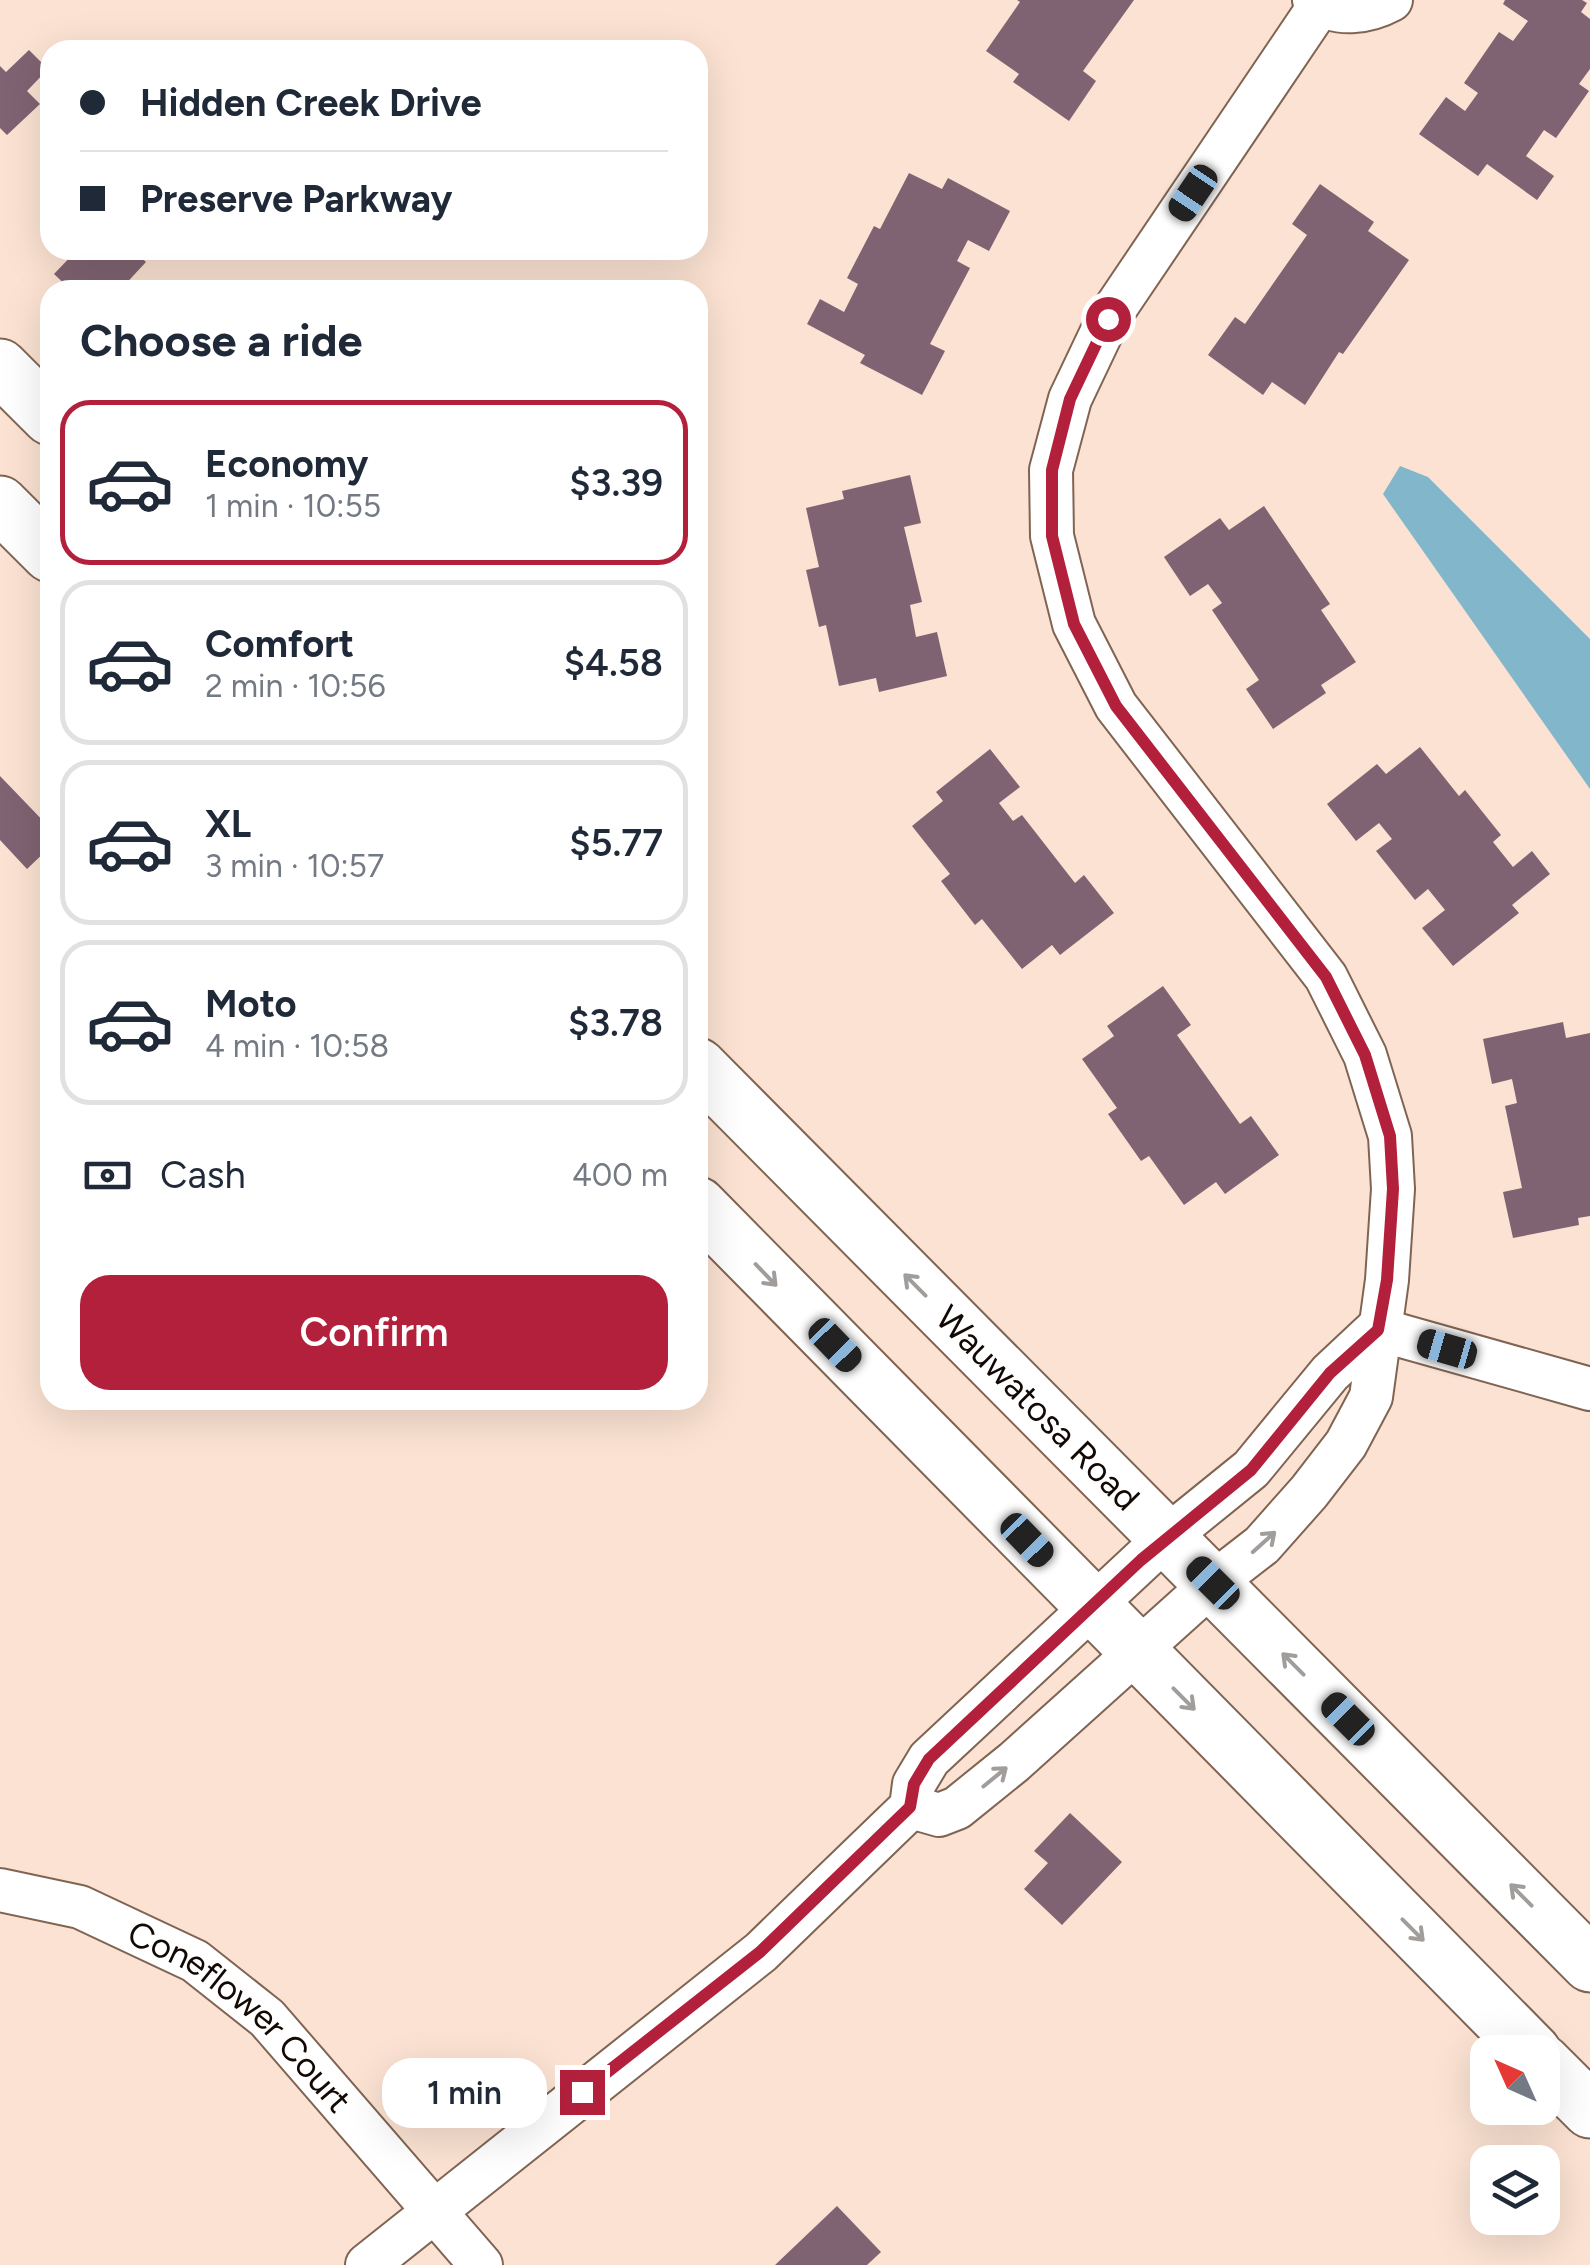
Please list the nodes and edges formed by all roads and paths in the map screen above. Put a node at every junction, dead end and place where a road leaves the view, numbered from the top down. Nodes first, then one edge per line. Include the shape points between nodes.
1 (1391, 0) edge
2 (1317, 2) edge
3 (0, 367) edge
4 (40, 407) edge
5 (0, 504) edge
6 (40, 544) edge
7 (708, 1076) edge
8 (708, 1215) edge
9 (1378, 1330) junction
10 (1590, 1389) edge
11 (1167, 1537) junction
12 (1213, 1583) junction
13 (1091, 1606) junction
14 (1136, 1651) junction
15 (910, 1807) junction
16 (0, 1890) edge
17 (1590, 1964) edge
18 (1517, 2035) edge
19 (1560, 2080) edge
20 (1590, 2110) edge
21 (432, 2210) junction
22 (367, 2265) edge
23 (481, 2265) edge

1 - 2 street via 1344,12
2 - 9 street via 1108,319 1070,399 1056,452 1052,536 1074,624 1116,706 1326,977 1365,1055 1390,1136 1393,1189
3 - 4 main road
5 - 6 main road
11 -> 7 main road, Wauwatosa Road
8 -> 13 main road
9 - 10 street
9 - 11 street via 1330,1373 1251,1470
12 -> 9 street via 1271,1537 1346,1444 1370,1396
11 - 12 main road, Wauwatosa Road
11 - 13 street
12 - 14 street
17 -> 12 main road, Wauwatosa Road
13 - 14 main road
13 - 15 street via 929,1759
15 -> 14 street via 939,1815 957,1808
14 -> 18 main road
15 - 21 street via 760,1952
16 - 21 street, Coneflower Court via 80,1907 195,1961 267,2018
19 - 20 main road
21 - 22 street
21 - 23 street, Coneflower Court

